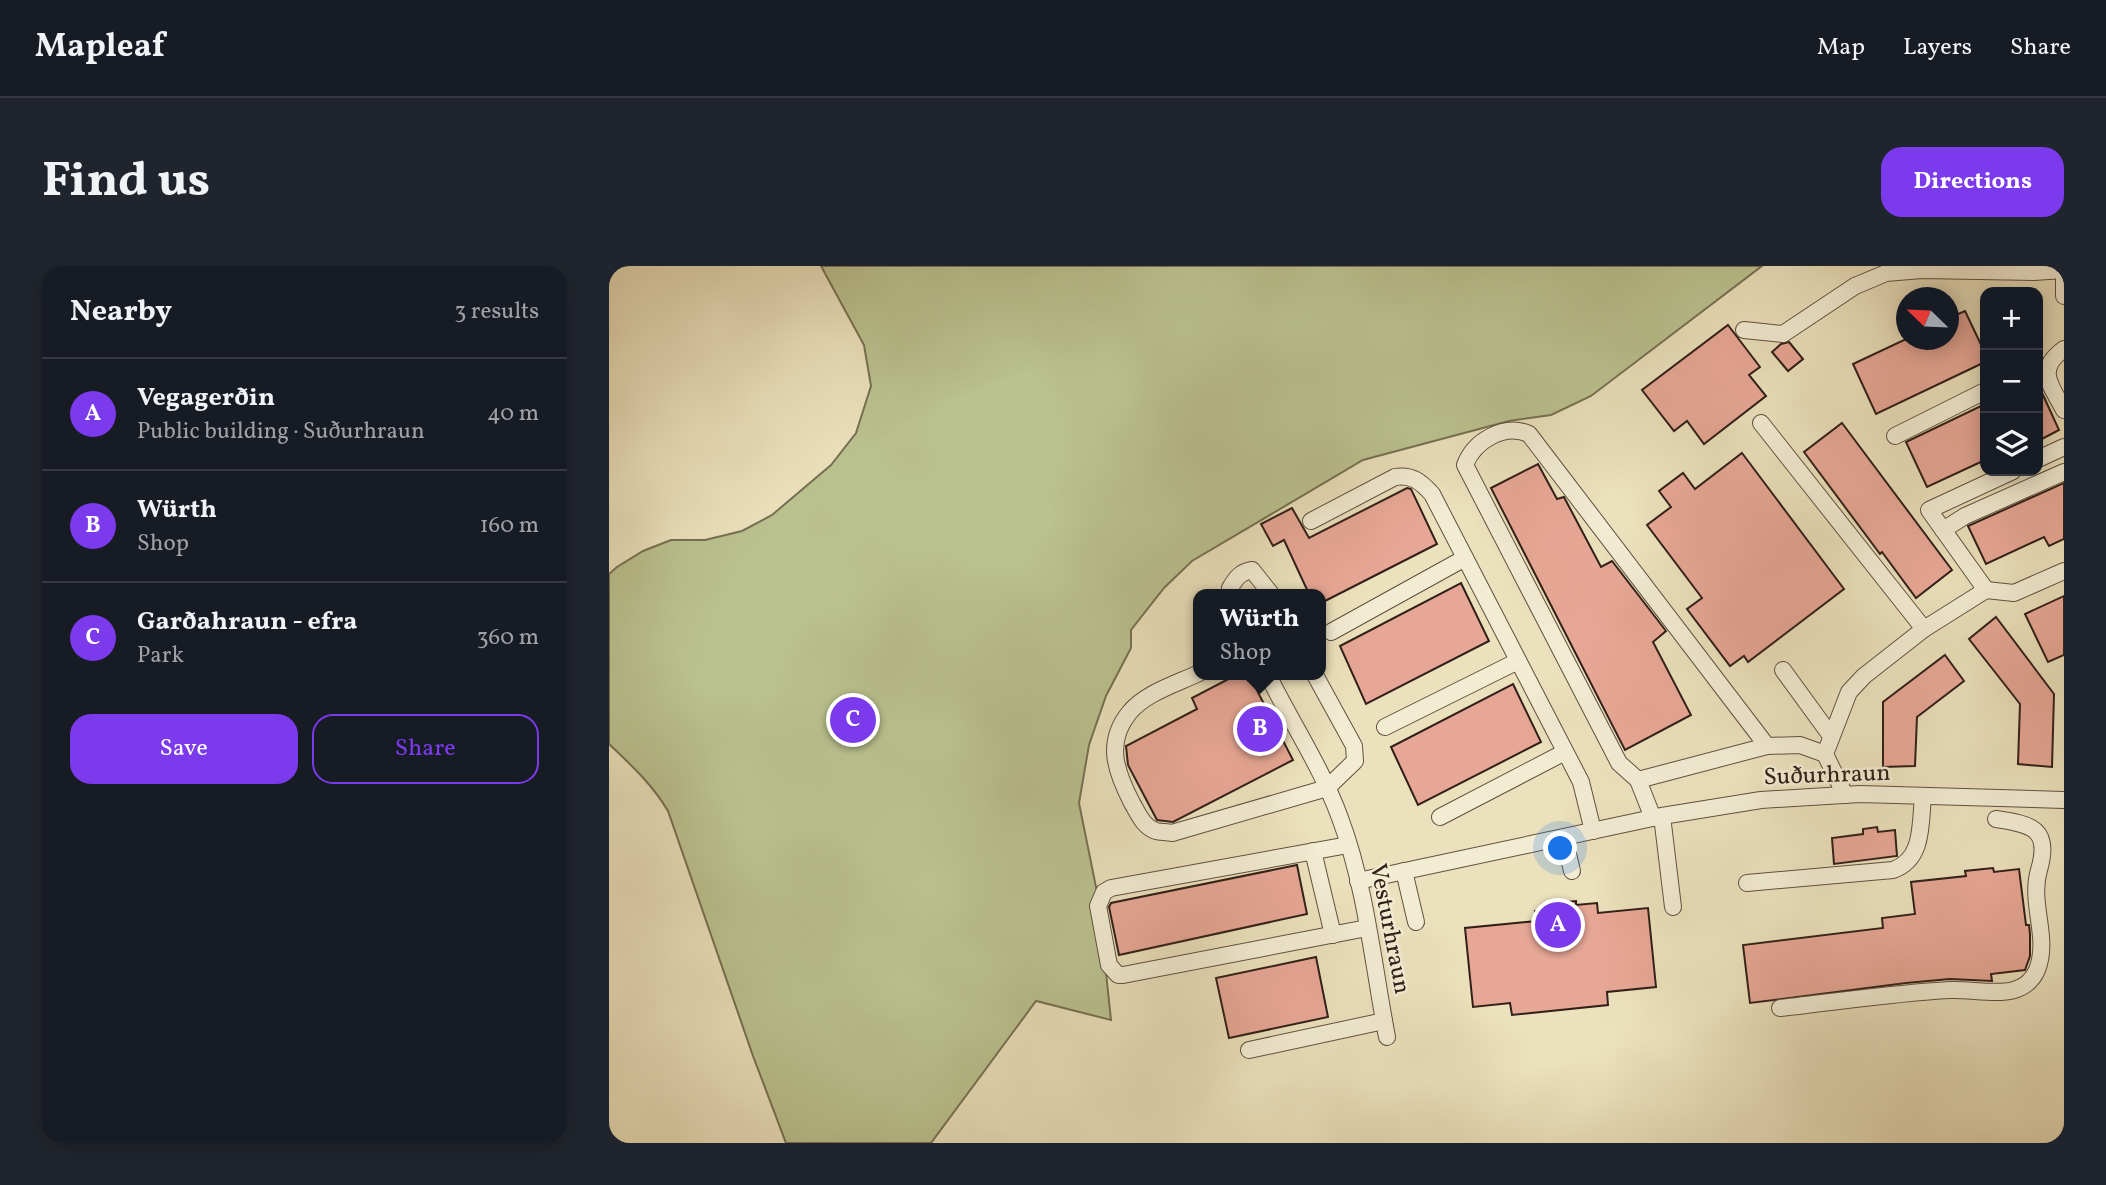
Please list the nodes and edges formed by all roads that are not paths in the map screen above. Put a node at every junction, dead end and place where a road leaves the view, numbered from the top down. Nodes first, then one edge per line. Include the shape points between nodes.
1 (2000, 269) edge
2 (2064, 270) edge
3 (2064, 277) edge
4 (2064, 296) edge
5 (1745, 330) dead end
6 (2051, 357) edge
7 (1980, 394) edge
8 (2064, 410) edge
9 (1761, 423) dead end
10 (1895, 436) dead end
11 (2064, 447) edge
12 (2043, 457) edge
13 (2064, 472) edge
14 (2002, 476) edge
15 (1311, 521) dead end
16 (1943, 530) junction
17 (1465, 558) junction
18 (2064, 571) edge
19 (1230, 589) edge
20 (1267, 589) edge
21 (1986, 590) junction
22 (1924, 629) junction
23 (1331, 632) dead end
24 (1518, 661) junction
25 (1783, 670) dead end
26 (1193, 676) edge
27 (1271, 680) edge
28 (1318, 680) edge
29 (1385, 727) dead end
30 (1831, 736) junction
31 (1767, 746) junction
32 (1565, 752) junction
33 (1825, 754) junction
34 (1638, 780) junction
35 (1327, 789) junction
36 (1845, 795) junction
37 (1923, 797) junction
38 (2064, 800) edge
39 (1440, 817) dead end
40 (1658, 817) junction
41 (1996, 819) dead end
42 (1593, 831) junction
43 (1564, 837) junction
44 (1347, 838) junction
45 (1313, 851) junction
46 (1404, 871) junction
47 (1572, 871) dead end
48 (1358, 881) junction
49 (1747, 883) dead end
50 (1673, 907) dead end
51 (1416, 922) dead end
52 (1367, 928) junction
53 (1333, 935) junction
54 (1780, 1008) dead end
55 (1249, 1049) dead end

1 - 2 street
1 - 5 street via 1904,271 1871,278 1783,334
3 - 4 street
6 - 8 street via 2047,378
7 - 10 street
9 - 22 street
11 - 12 street
13 - 16 street
14 - 16 street via 1929,510
15 - 17 street via 1389,480 1408,476 1432,494
16 - 21 street
17 - 23 street
17 - 24 street
18 - 21 street via 2014,593
19 - 20 street via 1237,576 1252,570
21 - 22 street, Suðurhraun
22 - 30 street, Suðurhraun via 1849,692
24 - 29 street
24 - 32 street
25 - 30 street
26 - 35 street via 1139,702 1121,725 1115,750 1118,776 1142,821 1154,831 1172,833
27 - 35 street, Vesturhraun
28 - 35 street via 1354,746 1355,761
30 - 33 street, Suðurhraun
31 - 33 street via 1800,745
31 - 34 street
31 - 34 street via 1529,434 1517,429 1501,432 1470,453 1465,465 1619,763
32 - 39 street
32 - 42 street via 1581,782
33 - 36 street
34 - 40 street
35 - 44 street, Vesturhraun
36 - 37 street, Suðurhraun
36 - 40 street, Suðurhraun via 1761,800
37 - 38 street, Suðurhraun
37 - 49 street via 1917,847 1900,867
40 - 42 street, Suðurhraun
40 - 50 street
41 - 54 street via 2033,828 2043,844 2035,883 2041,950 2036,971 2024,986 2011,991 1949,990
42 - 43 street, Suðurhraun
43 - 46 street, Suðurhraun
43 - 47 street
44 - 45 street
44 - 48 street, Vesturhraun
45 - 53 street
45 - 53 street via 1111,888 1098,906 1109,965 1123,975
46 - 48 street, Suðurhraun
46 - 51 street
48 - 52 street, Vesturhraun
52 - 53 street
52 - 55 street, Vesturhraun via 1386,1029

